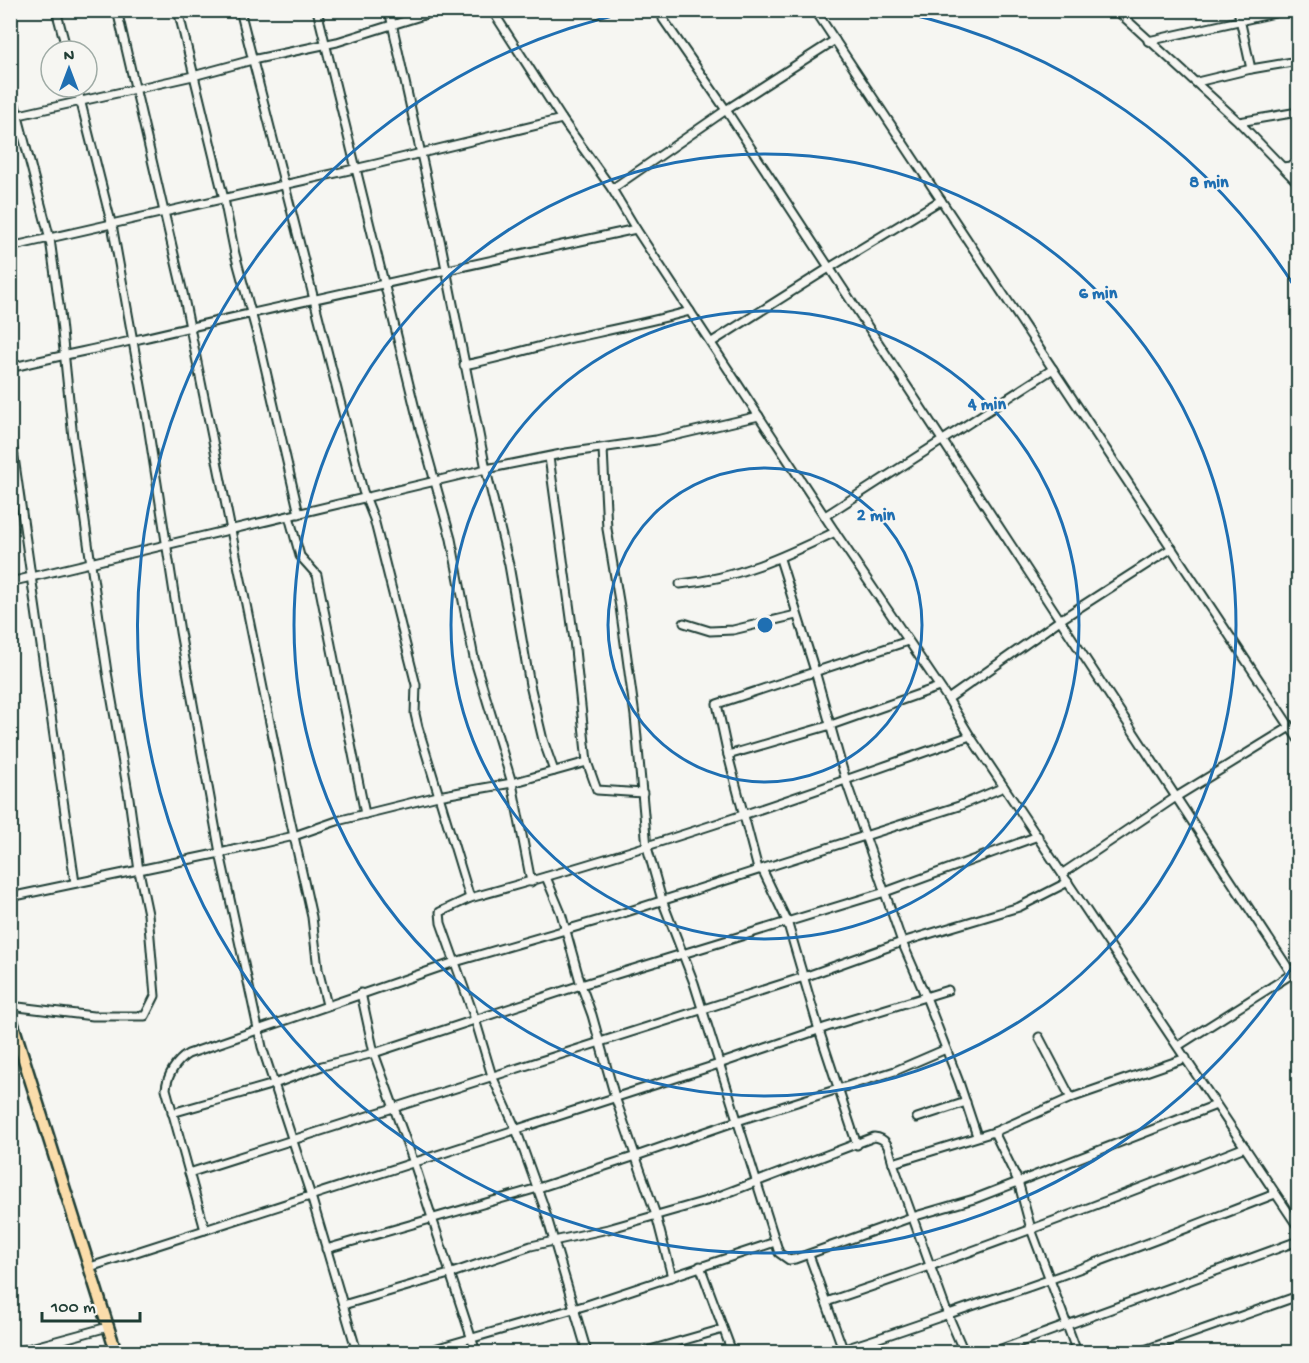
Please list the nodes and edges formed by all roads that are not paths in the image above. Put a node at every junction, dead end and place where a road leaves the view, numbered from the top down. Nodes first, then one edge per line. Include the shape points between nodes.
1 (56, 10) edge
2 (117, 10) edge
3 (178, 10) edge
4 (240, 10) edge
5 (316, 10) edge
6 (389, 10) edge
7 (440, 10) edge
8 (492, 10) edge
9 (815, 10) edge
10 (1116, 10) edge
11 (1238, 10) edge
12 (1289, 10) edge
13 (663, 20) dead end
14 (1240, 20) junction
15 (392, 26) junction
16 (64, 39) edge
17 (835, 40) junction
18 (1148, 40) junction
19 (325, 44) junction
20 (252, 60) junction
21 (1299, 61) edge
22 (1251, 69) junction
23 (193, 76) junction
24 (1197, 82) junction
25 (10, 86) edge
26 (135, 88) junction
27 (81, 101) junction
28 (726, 110) junction
29 (1299, 112) edge
30 (14, 116) edge
31 (562, 119) junction
32 (1239, 122) junction
33 (420, 153) junction
34 (1299, 165) edge
35 (1282, 167) junction
36 (356, 168) junction
37 (284, 183) junction
38 (1299, 183) edge
39 (612, 189) junction
40 (224, 199) junction
41 (941, 200) junction
42 (165, 210) junction
43 (111, 223) junction
44 (636, 229) junction
45 (50, 239) junction
46 (10, 247) edge
47 (829, 268) junction
48 (446, 269) junction
49 (385, 284) junction
50 (314, 299) junction
51 (690, 311) junction
52 (252, 314) junction
53 (189, 327) junction
54 (133, 341) junction
55 (712, 342) junction
56 (64, 354) junction
57 (464, 365) junction
58 (10, 368) edge
59 (1053, 369) junction
60 (759, 416) junction
61 (10, 429) edge
62 (943, 440) junction
63 (603, 449) junction
64 (549, 457) junction
65 (486, 469) junction
66 (434, 482) junction
67 (365, 496) junction
68 (299, 514) junction
69 (289, 516) junction
70 (825, 516) junction
71 (230, 530) junction
72 (835, 532) junction
73 (167, 546) junction
74 (1172, 548) junction
75 (780, 559) junction
76 (91, 564) junction
77 (32, 577) junction
78 (10, 582) edge
79 (680, 584) dead end
80 (796, 615) junction
81 (1060, 620) junction
82 (684, 623) dead end
83 (908, 641) junction
84 (815, 671) junction
85 (939, 687) junction
86 (948, 699) junction
87 (831, 725) junction
88 (1290, 727) junction
89 (970, 736) junction
90 (1299, 740) edge
91 (728, 755) junction
92 (587, 762) junction
93 (554, 771) junction
94 (846, 781) junction
95 (512, 783) junction
96 (1004, 787) junction
97 (643, 793) junction
98 (438, 796) junction
99 (1176, 797) junction
100 (365, 814) junction
101 (744, 815) junction
102 (866, 835) junction
103 (294, 836) junction
104 (1038, 836) junction
105 (647, 848) junction
106 (220, 853) junction
107 (758, 869) junction
108 (139, 871) junction
109 (1063, 873) junction
110 (546, 877) junction
111 (531, 882) junction
112 (1068, 882) junction
113 (75, 883) junction
114 (885, 892) junction
115 (10, 897) edge
116 (470, 898) junction
117 (662, 900) junction
118 (787, 921) junction
119 (565, 931) junction
120 (902, 942) junction
121 (683, 954) junction
122 (455, 962) junction
123 (1295, 972) edge
124 (804, 976) junction
125 (581, 985) junction
126 (948, 990) dead end
127 (361, 993) junction
128 (926, 997) junction
129 (327, 1005) junction
130 (10, 1006) edge
131 (702, 1009) junction
132 (10, 1015) edge
133 (476, 1019) junction
134 (258, 1029) junction
135 (819, 1029) junction
136 (1039, 1037) dead end
137 (598, 1042) junction
138 (1178, 1046) junction
139 (946, 1050) junction
140 (374, 1053) junction
141 (1186, 1058) junction
142 (719, 1064) junction
143 (492, 1076) junction
144 (274, 1084) junction
145 (839, 1089) junction
146 (615, 1097) junction
147 (1071, 1098) junction
148 (966, 1102) junction
149 (1216, 1105) junction
150 (393, 1107) junction
151 (172, 1113) junction
152 (917, 1118) dead end
153 (737, 1121) junction
154 (516, 1129) junction
155 (994, 1132) junction
156 (977, 1136) junction
157 (292, 1139) junction
158 (857, 1145) junction
159 (1245, 1147) junction
160 (636, 1156) junction
161 (414, 1163) junction
162 (893, 1163) junction
163 (189, 1173) junction
164 (1018, 1181) junction
165 (757, 1182) junction
166 (537, 1188) junction
167 (1275, 1194) junction
168 (311, 1196) junction
169 (656, 1215) junction
170 (912, 1217) junction
171 (431, 1218) junction
172 (1298, 1224) edge
173 (1031, 1229) junction
174 (205, 1230) junction
175 (1299, 1241) edge
176 (555, 1242) junction
177 (775, 1242) junction
178 (326, 1249) junction
179 (808, 1255) junction
180 (700, 1266) junction
181 (90, 1267) junction
182 (931, 1267) junction
183 (449, 1274) junction
184 (672, 1277) junction
185 (1051, 1280) junction
186 (1299, 1296) edge
187 (826, 1302) junction
188 (343, 1305) junction
189 (573, 1309) junction
190 (948, 1315) junction
191 (1067, 1325) junction
192 (108, 1327) junction
193 (723, 1329) junction
194 (471, 1339) junction
195 (1299, 1350) edge
196 (843, 1351) edge
197 (16, 1353) edge
198 (116, 1353) edge
199 (357, 1353) edge
200 (424, 1353) edge
201 (476, 1353) edge
202 (587, 1353) edge
203 (643, 1353) edge
204 (732, 1353) edge
205 (834, 1353) edge
206 (964, 1353) edge
207 (993, 1353) edge
208 (1077, 1353) edge
209 (1139, 1353) edge
210 (1291, 1353) edge

1 - 16 street
2 - 26 street
3 - 23 street
4 - 20 street
5 - 19 street
6 - 15 street
7 - 15 street
8 - 31 street
9 - 17 street
10 - 18 street
11 - 14 street
12 - 14 street
13 - 28 street
14 - 18 street
14 - 22 street
15 - 19 street
15 - 33 street
17 - 28 street
17 - 41 street
18 - 24 street
19 - 20 street
19 - 36 street
20 - 23 street
20 - 37 street
21 - 22 street
22 - 24 street
23 - 26 street
23 - 40 street
24 - 32 street
25 - 30 street
26 - 27 street
26 - 42 street
27 - 30 street
27 - 43 street
28 - 39 street
28 - 47 street
29 - 32 street
30 - 45 street
31 - 33 street
31 - 39 street
32 - 35 street
33 - 36 street
33 - 48 street
34 - 35 street
35 - 38 street
36 - 37 street
36 - 49 street
37 - 40 street
37 - 50 street
39 - 44 street
40 - 42 street
40 - 52 street
41 - 47 street
41 - 59 street
42 - 43 street
42 - 53 street
43 - 45 street
43 - 54 street
44 - 48 street
44 - 51 street
45 - 46 street
45 - 56 street
47 - 55 street
47 - 62 street
48 - 49 street
48 - 57 street
49 - 50 street
49 - 66 street
50 - 52 street
50 - 67 street
51 - 55 street
51 - 57 street
52 - 53 street
52 - 68 street
53 - 54 street
53 - 71 street
54 - 56 street
54 - 73 street
55 - 60 street
56 - 58 street
56 - 76 street
57 - 65 street
59 - 62 street
59 - 74 street
60 - 63 street
60 - 70 street
61 - 77 street
62 - 70 street
62 - 81 street
63 - 64 street
63 - 97 street via 607,529
64 - 65 street
64 - 92 street
65 - 66 street
65 - 93 street via 509,564 530,685
66 - 67 street
66 - 95 street via 451,538 474,658
67 - 68 street
67 - 98 street via 416,685 415,714
68 - 69 street
69 - 71 street
69 - 100 street via 300,556 317,575
70 - 72 street
71 - 73 street
71 - 103 street
72 - 75 street
72 - 83 street
73 - 76 street
73 - 106 street
74 - 81 street
74 - 88 street
75 - 79 street via 706,582
75 - 80 street
76 - 77 street
76 - 108 street
77 - 78 street
77 - 113 street
80 - 82 street via 733,630 710,631
80 - 84 street
81 - 86 street
81 - 99 street
83 - 84 street
83 - 85 street
84 - 87 street
84 - 91 street via 717,704
85 - 86 street
85 - 87 street
86 - 89 street
87 - 91 street
87 - 94 street
88 - 90 street
88 - 99 street
89 - 94 street
89 - 96 street
91 - 101 street
92 - 93 street
92 - 97 street via 597,790
93 - 95 street
94 - 101 street
94 - 102 street
95 - 98 street
95 - 111 street
96 - 102 street via 959,806
96 - 104 street
97 - 105 street
98 - 100 street
98 - 116 street
99 - 109 street
99 - 123 street
100 - 103 street
101 - 105 street
101 - 107 street
102 - 107 street
102 - 114 street
103 - 106 street
103 - 129 street
104 - 109 street
104 - 114 street
105 - 110 street
105 - 117 street
106 - 108 street
106 - 134 street
107 - 117 street
107 - 118 street
108 - 113 street
108 - 130 street via 148,914 155,996 145,1016 93,1016
109 - 112 street
110 - 111 street
110 - 119 street
111 - 116 street
112 - 120 street via 1019,907
112 - 138 street
113 - 115 street
114 - 118 street
114 - 120 street
116 - 122 street via 439,915
117 - 119 street
117 - 121 street
118 - 121 street
118 - 124 street
119 - 122 street
119 - 125 street
120 - 124 street
120 - 128 street
121 - 125 street
121 - 131 street
122 - 127 street
122 - 133 street
123 - 138 street
124 - 131 street
124 - 135 street
125 - 133 street
125 - 137 street
126 - 128 street
127 - 129 street
127 - 140 street
128 - 135 street
128 - 139 street
129 - 134 street
131 - 137 street
131 - 142 street
132 - 181 main road
133 - 140 street
133 - 143 street
134 - 144 street
134 - 151 street via 182,1057 167,1082
135 - 142 street
135 - 145 street
136 - 147 street
137 - 143 street
137 - 146 street
138 - 141 street
139 - 145 street
139 - 148 street
140 - 144 street
140 - 150 street
141 - 147 street
141 - 149 street
142 - 146 street
142 - 153 street
143 - 150 street
143 - 154 street
144 - 151 street
144 - 157 street
145 - 153 street
145 - 158 street
146 - 154 street
146 - 160 street
147 - 155 street
148 - 152 street
148 - 156 street
149 - 159 street
149 - 164 street
150 - 157 street
150 - 161 street
151 - 163 street
153 - 160 street
153 - 165 street
154 - 161 street
154 - 166 street
155 - 156 street
155 - 164 street
156 - 162 street
157 - 163 street
157 - 168 street
158 - 162 street via 882,1137
158 - 165 street
159 - 167 street
159 - 173 street
160 - 166 street
160 - 169 street
161 - 168 street
161 - 171 street
162 - 170 street
163 - 174 street
164 - 170 street
164 - 173 street
165 - 169 street
165 - 177 street
166 - 171 street
166 - 176 street
167 - 172 street
167 - 185 street
168 - 174 street
168 - 178 street
169 - 176 street
169 - 184 street
170 - 179 street
170 - 182 street
171 - 178 street
171 - 183 street
173 - 182 street
173 - 185 street
174 - 181 street
175 - 191 street
176 - 183 street via 531,1246
176 - 189 street
177 - 179 street via 779,1253 789,1260
177 - 180 street
178 - 188 street
179 - 187 street
180 - 184 street
180 - 193 street
181 - 192 main road
182 - 187 street
182 - 190 street
183 - 188 street
183 - 194 street
184 - 189 street
185 - 190 street
185 - 191 street
186 - 209 street
187 - 196 street
188 - 199 street
189 - 194 street
189 - 202 street
190 - 196 street
190 - 206 street
191 - 207 street
191 - 208 street
192 - 197 street
192 - 198 main road
193 - 203 street
193 - 204 street
194 - 200 street
194 - 201 street
195 - 210 street
196 - 205 street

